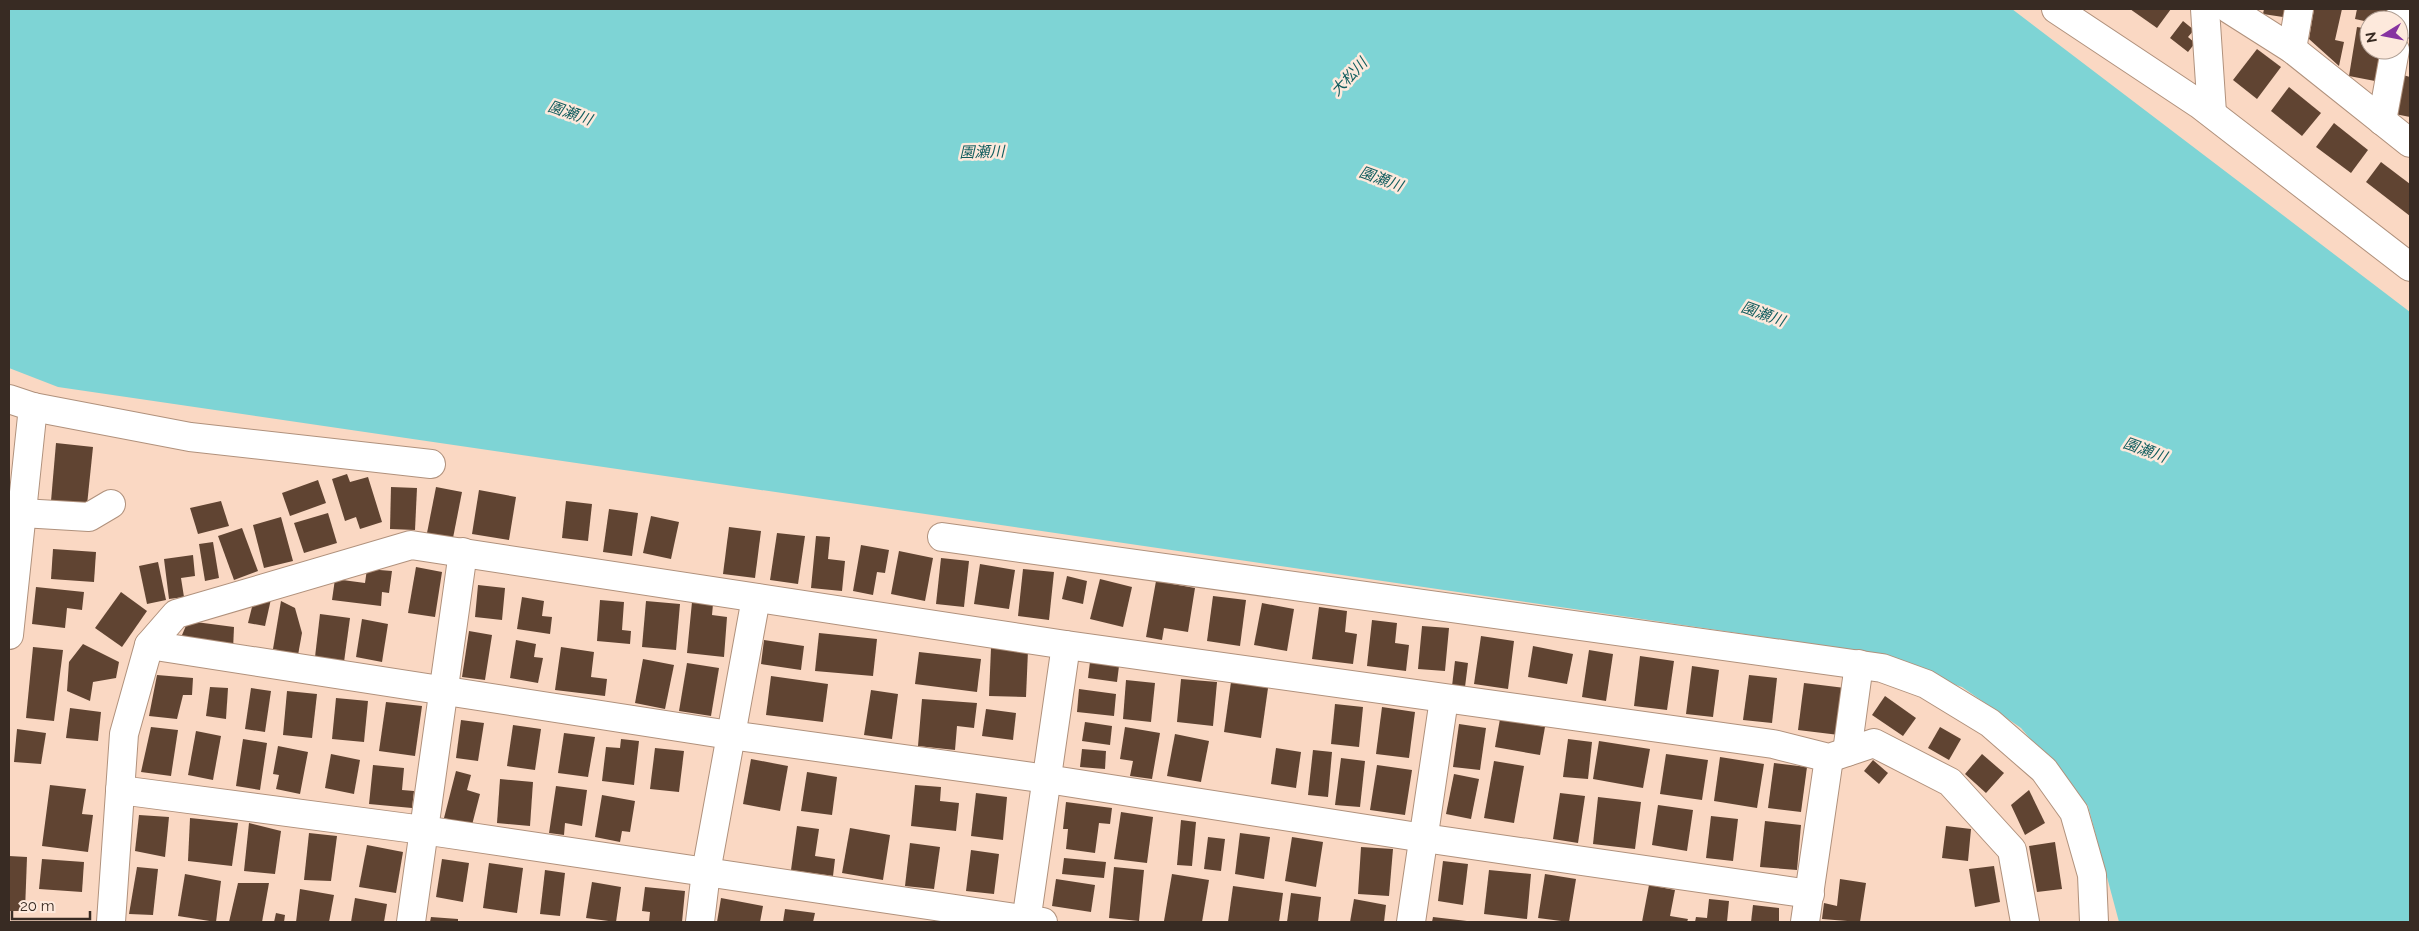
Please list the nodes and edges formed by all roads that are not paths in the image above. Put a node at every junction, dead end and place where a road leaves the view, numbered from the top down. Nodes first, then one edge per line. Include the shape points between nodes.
1 (2056, 9) edge
2 (2205, 9) edge
3 (2229, 9) edge
4 (2299, 9) edge
5 (2292, 50) junction
6 (2393, 60) edge
7 (2212, 113) junction
8 (2382, 121) junction
9 (2410, 143) edge
10 (2410, 267) edge
11 (21, 403) edge
12 (431, 464) dead end
13 (111, 504) dead end
14 (22, 513) junction
15 (942, 537) dead end
16 (463, 552) junction
17 (756, 598) junction
18 (9, 635) edge
19 (149, 645) junction
20 (1066, 645) junction
21 (1859, 664) junction
22 (444, 689) junction
23 (1444, 699) junction
24 (730, 735) junction
25 (1838, 755) junction
26 (1047, 779) junction
27 (120, 790) junction
28 (423, 830) junction
29 (1424, 838) junction
30 (706, 872) junction
31 (1810, 894) junction
32 (1032, 921) edge
33 (112, 922) edge
34 (411, 922) edge
35 (700, 922) edge
36 (1411, 922) edge
37 (1806, 922) edge
38 (2025, 922) edge
39 (2094, 922) edge

1 - 7 street
2 - 7 street
3 - 5 street
4 - 5 street
5 - 8 street
6 - 8 street
7 - 10 street
8 - 9 street
11 - 12 street via 190,437
11 - 14 street
13 - 14 street via 90,517
14 - 18 street
15 - 21 street
16 - 17 street
16 - 19 street via 411,545 176,614
16 - 22 street
17 - 20 street
17 - 24 street
19 - 22 street
19 - 27 street via 124,734
20 - 23 street
20 - 26 street
21 - 25 street
21 - 39 street via 1882,668 1926,684 1990,723 2044,770 2074,812 2092,875
22 - 24 street
22 - 28 street
23 - 25 street
23 - 29 street
24 - 26 street
24 - 30 street
25 - 31 street
25 - 38 street via 1874,743 1950,782 2012,850
26 - 29 street
26 - 32 street
27 - 28 street
27 - 33 street
28 - 30 street
28 - 34 street
29 - 31 street
29 - 36 street
30 - 32 street
30 - 35 street
31 - 37 street

